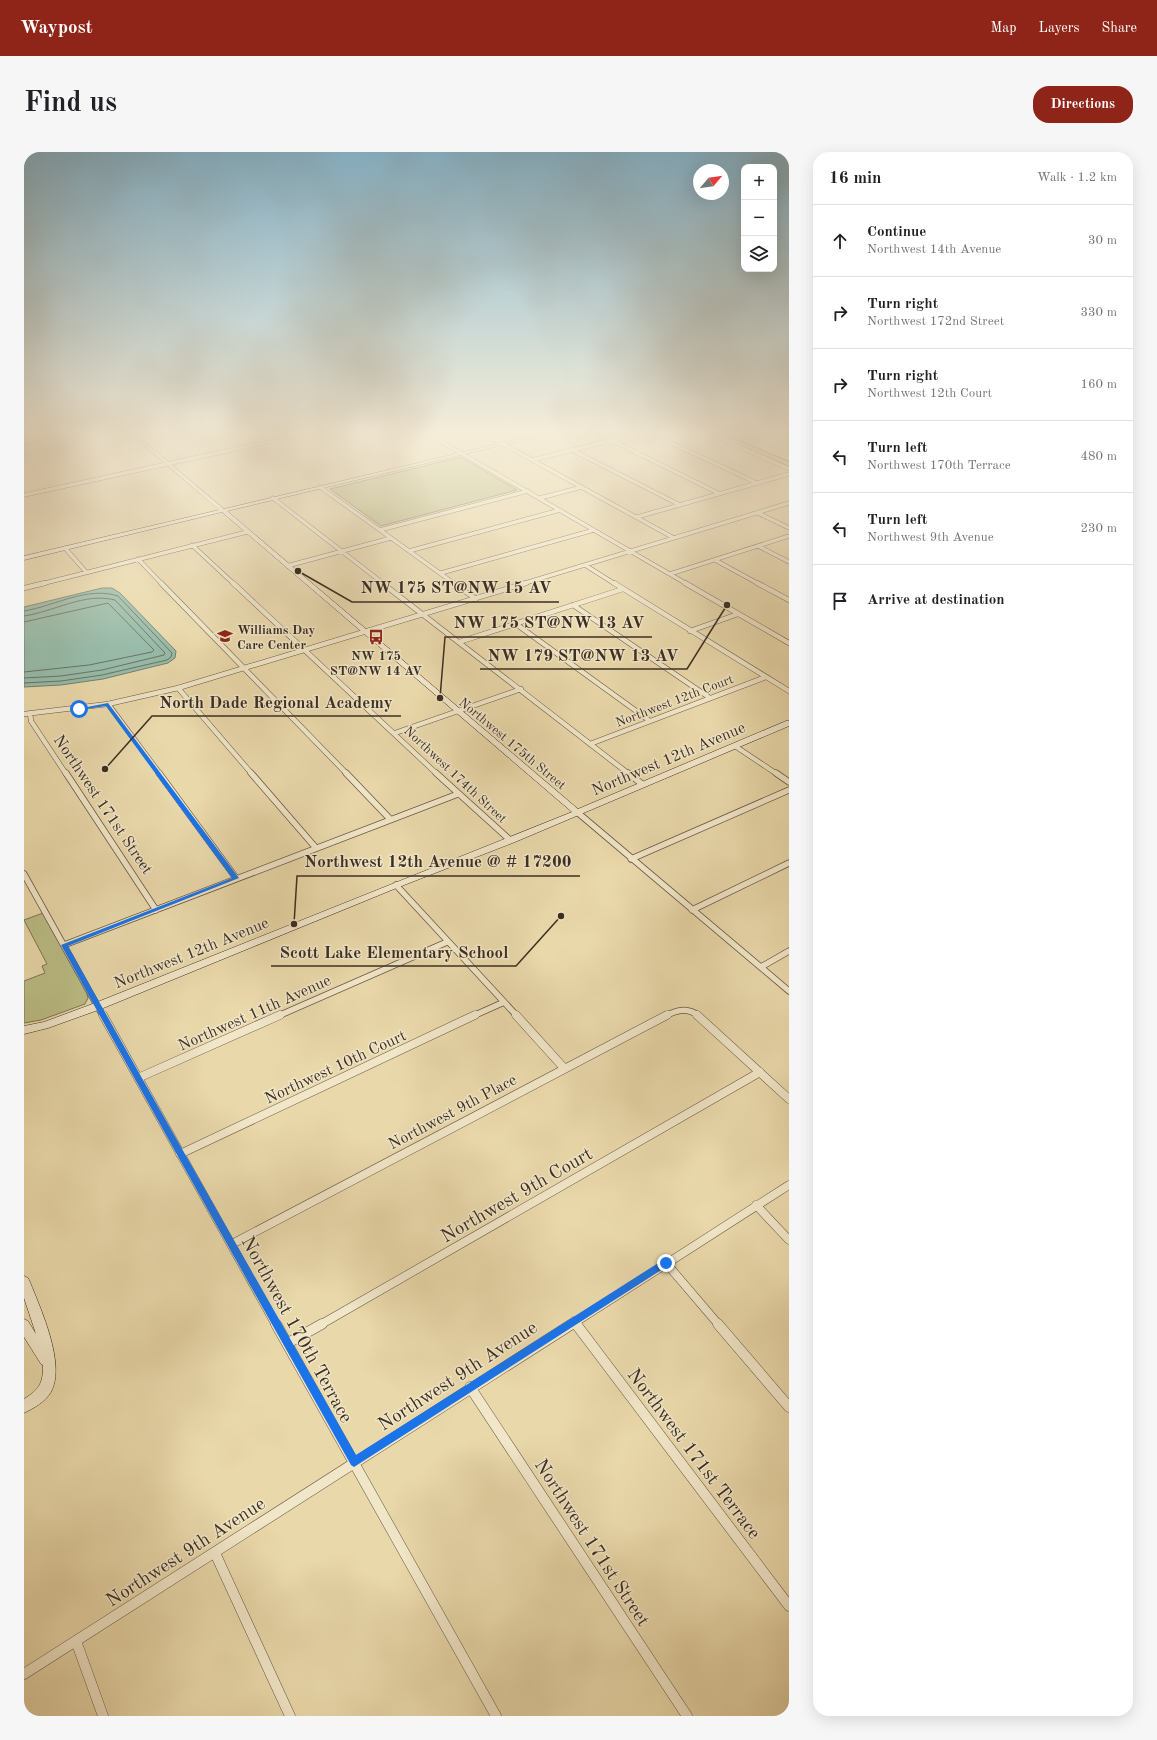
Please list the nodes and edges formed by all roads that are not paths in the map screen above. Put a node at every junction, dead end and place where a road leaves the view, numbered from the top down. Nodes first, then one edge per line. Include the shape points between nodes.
1 (218, 507) edge
2 (235, 507) edge
3 (285, 507) edge
4 (348, 507) edge
5 (467, 507) edge
6 (555, 507) edge
7 (619, 507) edge
8 (673, 507) edge
9 (777, 507) edge
10 (222, 510) junction
11 (560, 510) junction
12 (758, 513) junction
13 (637, 517) junction
14 (789, 528) edge
15 (380, 530) junction
16 (594, 530) junction
17 (247, 532) junction
18 (789, 536) edge
19 (391, 538) junction
20 (674, 538) junction
21 (192, 545) junction
22 (758, 546) junction
23 (65, 548) junction
24 (343, 551) junction
25 (409, 551) junction
26 (631, 551) junction
27 (24, 558) edge
28 (138, 559) junction
29 (715, 560) junction
30 (789, 562) edge
31 (585, 565) junction
32 (287, 566) junction
33 (86, 572) junction
34 (441, 574) junction
35 (670, 574) junction
36 (24, 588) edge
37 (623, 589) junction
38 (476, 599) junction
39 (789, 600) edge
40 (573, 605) junction
41 (424, 614) junction
42 (738, 614) junction
43 (516, 624) junction
44 (690, 631) junction
45 (366, 632) junction
46 (459, 642) junction
47 (789, 643) edge
48 (305, 649) junction
49 (244, 668) junction
50 (766, 677) junction
51 (178, 688) junction
52 (521, 689) junction
53 (789, 692) edge
54 (710, 698) junction
55 (108, 704) junction
56 (457, 711) junction
57 (27, 714) edge
58 (650, 721) junction
59 (789, 724) edge
60 (394, 733) junction
61 (590, 744) junction
62 (735, 746) junction
63 (789, 782) edge
64 (642, 784) junction
65 (789, 790) edge
66 (458, 794) junction
67 (577, 812) junction
68 (390, 819) junction
69 (510, 840) junction
70 (316, 848) junction
71 (631, 859) junction
72 (789, 863) edge
73 (24, 874) edge
74 (236, 878) junction
75 (396, 885) junction
76 (156, 910) junction
77 (692, 910) junction
78 (447, 942) junction
79 (64, 945) junction
80 (789, 951) edge
81 (760, 967) junction
82 (789, 991) edge
83 (502, 1003) junction
84 (98, 1006) junction
85 (24, 1030) edge
86 (564, 1068) junction
87 (760, 1072) junction
88 (138, 1078) junction
89 (789, 1100) edge
90 (180, 1154) junction
91 (789, 1185) edge
92 (756, 1205) junction
93 (789, 1240) edge
94 (232, 1244) junction
95 (666, 1263) junction
96 (24, 1282) edge
97 (39, 1319) junction
98 (574, 1321) junction
99 (24, 1326) edge
100 (288, 1343) junction
101 (49, 1368) junction
102 (470, 1387) junction
103 (24, 1406) edge
104 (789, 1407) edge
105 (354, 1462) junction
106 (215, 1553) junction
107 (789, 1606) edge
108 (76, 1641) junction
109 (24, 1674) edge
110 (103, 1716) edge
111 (290, 1716) edge
112 (496, 1716) edge
113 (687, 1716) edge

1 - 10 street, Northwest 175th Street
2 - 10 street
3 - 24 street
4 - 15 street
5 - 15 street
6 - 11 street
7 - 13 street
8 - 13 street
9 - 12 street
10 - 17 street, Northwest 175th Street
10 - 23 street
11 - 16 street
11 - 25 street
12 - 14 street
12 - 20 street
13 - 20 street
15 - 19 street
16 - 26 street
16 - 34 street
17 - 21 street
17 - 32 street, Northwest 175th Street
18 - 22 street
19 - 24 street
19 - 25 street
20 - 26 street
21 - 28 street
21 - 48 street, Northwest 174th Street
22 - 29 street
22 - 30 street
23 - 27 street
23 - 33 street
24 - 32 street
24 - 41 street
25 - 34 street
26 - 31 street
26 - 35 street
28 - 33 street
28 - 49 street
29 - 35 street
29 - 39 street
31 - 37 street
31 - 38 street
32 - 45 street, Northwest 175th Street
33 - 36 street
34 - 38 street
35 - 42 street
37 - 40 street
37 - 44 street
38 - 41 street
40 - 43 street
40 - 54 street
41 - 45 street
41 - 46 street
42 - 44 street
42 - 47 street
43 - 46 street
43 - 58 street
44 - 50 street
45 - 48 street
45 - 56 street, Northwest 175th Street
46 - 52 street
48 - 49 street
48 - 60 street, Northwest 174th Street
49 - 51 street
49 - 68 street
50 - 53 street
50 - 54 street, Northwest 12th Court
51 - 55 street
51 - 70 street
52 - 56 street
52 - 61 street
54 - 58 street, Northwest 12th Court
55 - 57 street
55 - 74 street
56 - 60 street
56 - 67 street, Northwest 175th Street
57 - 76 street, Northwest 171st Street
58 - 61 street, Northwest 12th Court
59 - 62 street, Northwest 12th Avenue
60 - 66 street, Northwest 174th Street
61 - 64 street
62 - 63 street
62 - 64 street, Northwest 12th Avenue
64 - 67 street, Northwest 12th Avenue
65 - 71 street
66 - 68 street
66 - 69 street, Northwest 174th Street
67 - 69 street, Northwest 12th Avenue
67 - 71 street, Northwest 175th Street
68 - 70 street
69 - 75 street, Northwest 12th Avenue
70 - 74 street
71 - 77 street, Northwest 175th Street
72 - 77 street
73 - 79 street, Northwest 170th Terrace
74 - 76 street
75 - 78 street
75 - 84 street, Northwest 12th Avenue
76 - 79 street
77 - 81 street, Northwest 175th Street
78 - 83 street
78 - 88 street, Northwest 11th Avenue
79 - 84 street, Northwest 170th Terrace
80 - 81 street
81 - 82 street, Northwest 175th Street
83 - 86 street
83 - 90 street, Northwest 10th Court
84 - 85 street, Northwest 12th Avenue
84 - 88 street, Northwest 170th Terrace
86 - 87 street, Northwest 9th Place via 674,1011 688,1010 697,1015
86 - 94 street, Northwest 9th Place
87 - 89 street
87 - 100 street, Northwest 9th Court
88 - 90 street, Northwest 170th Terrace
90 - 94 street, Northwest 170th Terrace
91 - 92 street, Northwest 9th Avenue
92 - 93 street
92 - 95 street, Northwest 9th Avenue
94 - 100 street, Northwest 170th Terrace
95 - 98 street, Northwest 9th Avenue
95 - 104 street
96 - 97 street
97 - 99 street
97 - 101 street
98 - 102 street, Northwest 9th Avenue
98 - 107 street, Northwest 171st Terrace
99 - 101 street
100 - 105 street, Northwest 170th Terrace
101 - 103 street via 46,1387 36,1399
102 - 105 street, Northwest 9th Avenue
102 - 113 street, Northwest 171st Street
105 - 106 street, Northwest 9th Avenue
105 - 112 street, Northwest 170th Terrace
106 - 108 street, Northwest 9th Avenue
106 - 111 street
108 - 109 street, Northwest 9th Avenue
108 - 110 street

